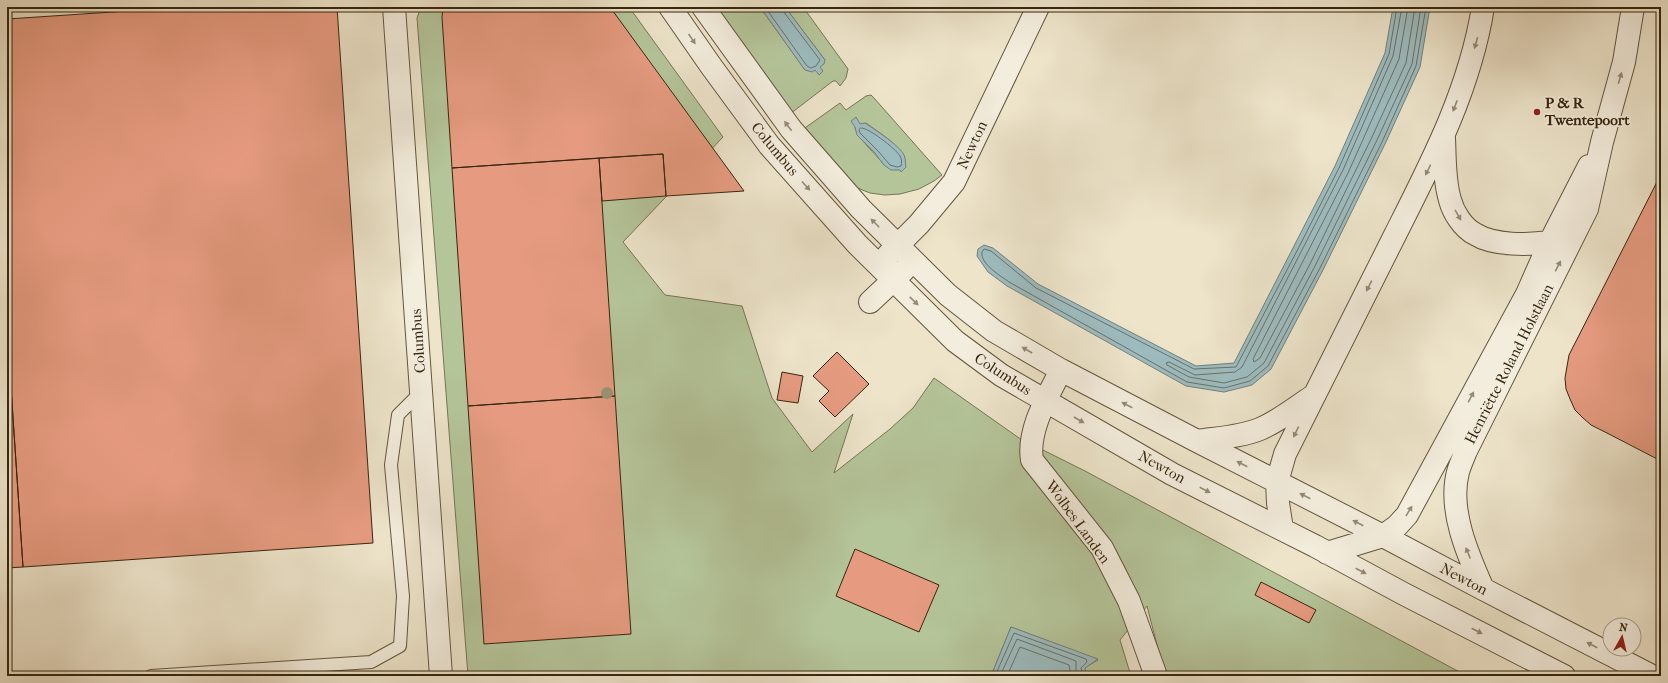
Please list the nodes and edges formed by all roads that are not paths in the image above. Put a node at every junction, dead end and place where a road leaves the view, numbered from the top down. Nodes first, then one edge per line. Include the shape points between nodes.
1 (394, 7) edge
2 (670, 7) edge
3 (703, 7) edge
4 (1038, 7) edge
5 (1483, 7) edge
6 (1633, 7) edge
7 (1444, 135) junction
8 (1602, 142) junction
9 (1550, 242) junction
10 (898, 246) junction
11 (914, 261) junction
12 (878, 264) junction
13 (893, 280) junction
14 (870, 302) dead end
15 (1061, 370) junction
16 (421, 392) junction
17 (1313, 396) junction
18 (1045, 401) junction
19 (1197, 442) junction
20 (1277, 482) junction
21 (1282, 529) junction
22 (1383, 536) junction
23 (1327, 553) junction
24 (1483, 589) junction
25 (151, 676) edge
26 (441, 676) edge
27 (1156, 676) edge
28 (1564, 676) edge
29 (1652, 676) edge

1 - 16 street, Columbus
2 -> 12 street, Columbus via 769,145
10 -> 3 street, Columbus via 861,209 791,129
4 - 10 street, Newton via 954,182
5 -> 7 street via 1466,78
8 -> 6 street, Henriëtte Roland Holstlaan via 1624,62
7 -> 9 street via 1446,179 1450,200 1468,229 1484,238 1504,243
7 -> 17 street
8 - 9 street, Henriëtte Roland Holstlaan
24 -> 8 street, Henriëtte Roland Holstlaan via 1463,542 1456,501 1458,472 1466,451 1587,209
22 -> 9 street, Henriëtte Roland Holstlaan via 1407,516 1527,294
10 - 11 street, Columbus
10 - 12 street, Newton
11 - 13 street
15 -> 11 street, Columbus via 994,331 948,295
12 - 13 street, Columbus
13 - 14 street
13 -> 18 street, Columbus via 955,341 1001,375
15 - 18 street, Wolbes Landen
19 -> 15 street, Newton
16 - 25 lane via 398,415 391,466 403,596 400,646 372,662
16 - 26 street, Columbus
17 - 19 street via 1260,429
17 -> 20 street via 1285,454
18 -> 21 street, Newton via 1172,474
18 - 27 street, Wolbes Landen via 1031,438 1032,460 1102,548 1129,601
20 -> 19 street, Newton
20 - 21 street
22 -> 20 street, Newton
21 - 23 street, Newton
22 - 23 street, Henriëtte Roland Holstlaan
22 - 24 street, Newton
23 -> 28 street, Newton
29 -> 24 street, Newton

